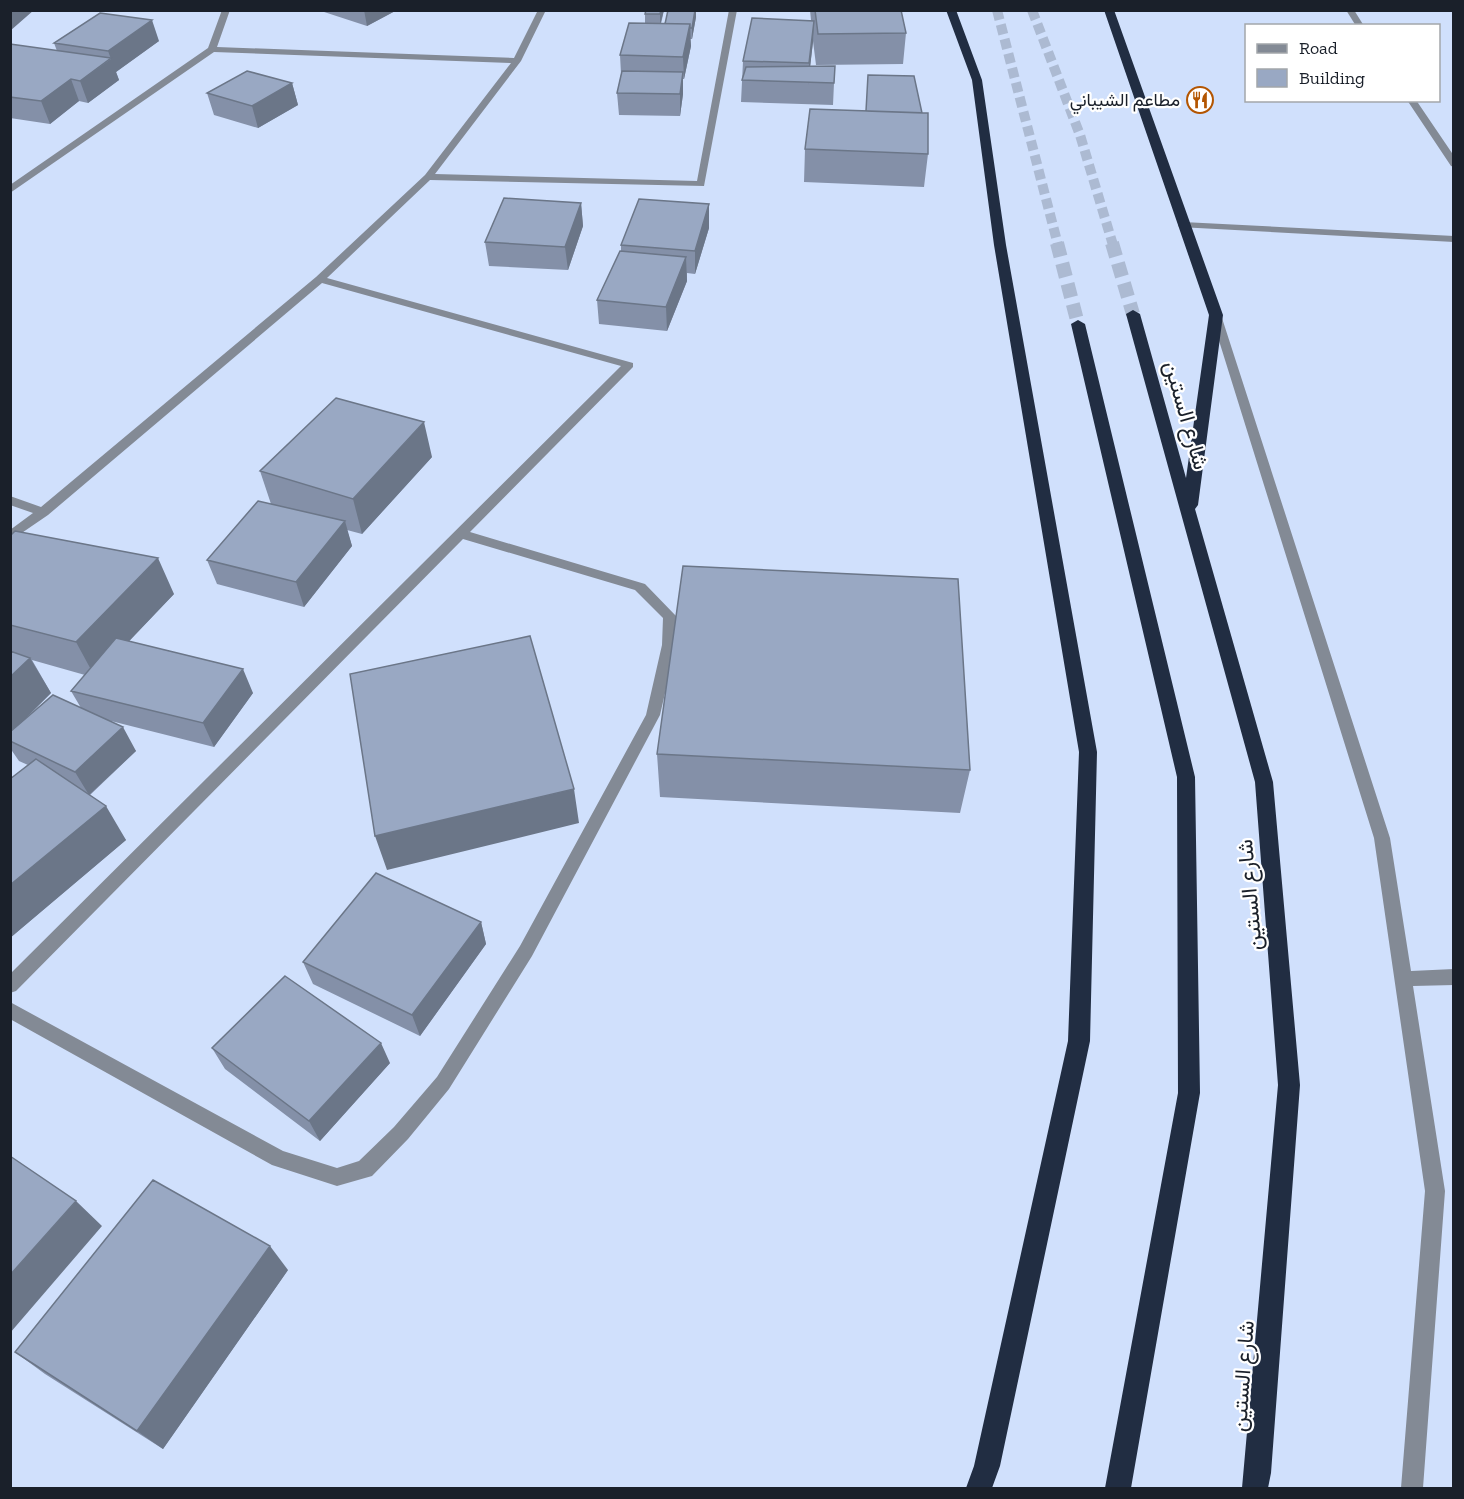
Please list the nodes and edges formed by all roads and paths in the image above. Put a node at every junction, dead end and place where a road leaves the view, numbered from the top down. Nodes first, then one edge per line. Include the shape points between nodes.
1 (226, 10) edge
2 (542, 10) edge
3 (733, 10) edge
4 (951, 10) edge
5 (1109, 10) edge
6 (1350, 10) edge
7 (1359, 24) edge
8 (212, 49) junction
9 (517, 61) junction
10 (1412, 102) edge
11 (1454, 164) edge
12 (429, 177) junction
13 (10, 190) edge
14 (1183, 225) junction
15 (1454, 239) edge
16 (320, 279) junction
17 (1133, 314) tunnel mouth
18 (1216, 315) junction
19 (1078, 324) tunnel mouth
20 (10, 500) edge
21 (43, 512) junction
22 (1189, 513) junction
23 (460, 534) junction
24 (10, 537) edge
25 (1454, 977) edge
26 (1402, 979) junction
27 (10, 986) edge
28 (10, 1010) edge
29 (979, 1488) edge
30 (1118, 1488) edge
31 (1255, 1488) edge
32 (1412, 1488) edge

1 - 8 street
2 - 9 street
3 - 12 street via 701,184
4 - 29 highway via 977,80 1000,245 1088,752 1079,1041 987,1466
5 - 14 highway
6 - 7 street
8 - 9 street
8 - 13 street
9 - 12 street
10 - 11 street
12 - 16 street
14 - 15 street
14 - 18 highway
16 - 21 street
16 - 23 street via 629,366
17 - 22 highway, شارع الستين
18 - 22 highway
18 - 26 street via 1382,838
19 - 30 highway via 1186,777 1189,1094
20 - 21 street
21 - 24 street
22 - 31 highway, شارع الستين via 1264,782 1289,1085
23 - 27 street
23 - 28 street via 639,587 670,617 669,645 653,715 526,951 442,1083 401,1133 365,1169 337,1177 279,1159
25 - 26 street
26 - 32 street via 1435,1191

